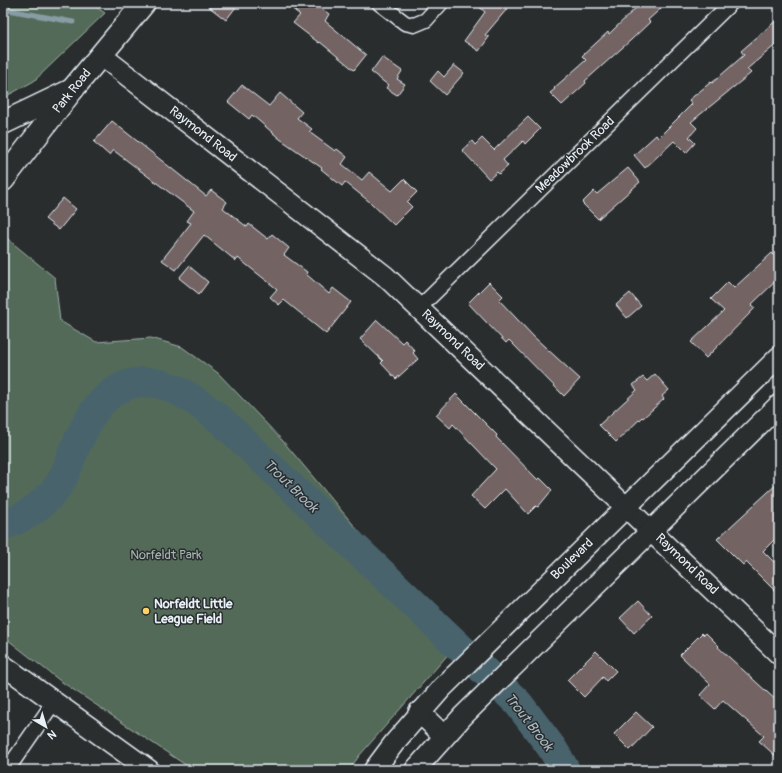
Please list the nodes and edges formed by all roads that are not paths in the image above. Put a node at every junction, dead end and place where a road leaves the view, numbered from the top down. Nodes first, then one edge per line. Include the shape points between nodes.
1 (144, 3) edge
2 (379, 3) edge
3 (441, 3) edge
4 (731, 3) edge
5 (102, 56) junction
6 (72, 90) junction
7 (3, 123) edge
8 (3, 180) edge
9 (420, 308) junction
10 (779, 357) edge
11 (779, 405) edge
12 (626, 507) junction
13 (651, 530) junction
14 (779, 654) edge
15 (3, 665) edge
16 (54, 702) junction
17 (419, 712) junction
18 (444, 736) junction
19 (6, 770) edge
20 (149, 770) edge
21 (374, 770) edge
22 (415, 770) edge

1 - 5 main road, Park Road
2 - 3 street via 405,23 414,25 426,20
4 - 9 street, Meadowbrook Road
5 - 6 main road, Park Road
5 - 9 main road, Raymond Road via 385,276
6 - 7 main road
6 - 8 main road, Park Road
9 - 12 main road, Raymond Road
10 - 12 main road, Boulevard
11 - 13 main road
12 - 13 main road, Raymond Road
12 - 17 main road, Boulevard
13 - 14 main road, Raymond Road
13 - 18 main road
15 - 16 main road
16 - 19 street
16 - 20 main road
17 - 18 main road
17 - 21 main road, Boulevard
18 - 22 main road

